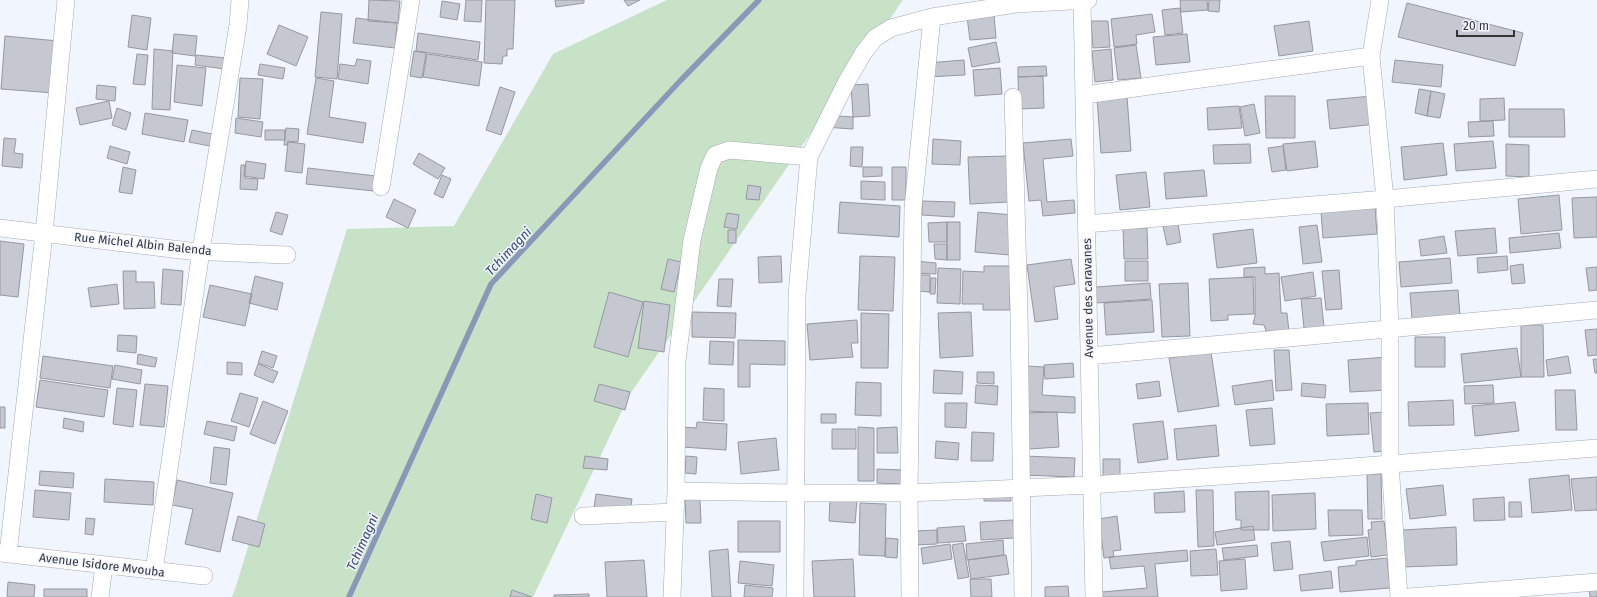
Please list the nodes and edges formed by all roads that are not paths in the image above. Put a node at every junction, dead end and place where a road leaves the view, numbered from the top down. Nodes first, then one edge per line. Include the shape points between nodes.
1 (66, 0) edge
2 (240, 0) edge
3 (411, 0) edge
4 (1082, 0) edge
5 (1088, 0) edge
6 (1380, 0) edge
7 (932, 17) junction
8 (1371, 56) junction
9 (1084, 95) junction
10 (1013, 97) dead end
11 (809, 157) junction
12 (1597, 179) edge
13 (381, 188) dead end
14 (1385, 199) junction
15 (1086, 224) junction
16 (0, 228) edge
17 (44, 234) junction
18 (202, 251) junction
19 (287, 255) dead end
20 (1597, 310) edge
21 (1390, 330) junction
22 (1089, 356) junction
23 (1597, 448) edge
24 (1390, 463) junction
25 (1091, 484) junction
26 (1022, 487) junction
27 (676, 491) junction
28 (796, 493) junction
29 (909, 493) junction
30 (675, 512) junction
31 (583, 516) dead end
32 (4, 553) edge
33 (104, 565) junction
34 (154, 571) junction
35 (204, 576) dead end
36 (1597, 582) edge
37 (100, 597) edge
38 (672, 597) edge
39 (795, 597) edge
40 (910, 597) edge
41 (1023, 597) edge
42 (1094, 597) edge
43 (1399, 597) edge
44 (1409, 597) edge

1 - 17 street
2 - 18 street
3 - 13 street
4 - 5 street
4 - 7 street via 1016,4
4 - 9 street, Avenue des caravanes
6 - 8 street
7 - 11 street via 891,28 875,38 847,81
7 - 29 street via 913,208
8 - 9 street
8 - 14 street
9 - 15 street, Avenue des caravanes
10 - 26 street
11 - 27 street via 729,150 715,155 709,168 692,240 677,361
11 - 28 street via 797,295
12 - 14 street
14 - 15 street
14 - 21 street
15 - 22 street, Avenue des caravanes
16 - 17 street, Rue Michel Albin Balenda
17 - 18 street, Rue Michel Albin Balenda
17 - 32 street
18 - 19 street, Rue Michel Albin Balenda
18 - 34 street
20 - 21 street
21 - 22 street
21 - 24 street
22 - 25 street, Avenue des caravanes
23 - 24 street
24 - 25 street
24 - 43 street
25 - 26 street
25 - 42 street, Avenue des caravanes
26 - 29 street
26 - 41 street
27 - 28 street
27 - 30 street
28 - 29 street
28 - 39 street
29 - 40 street
30 - 31 street
30 - 38 street
32 - 33 street, Avenue Isidore Mvouba
33 - 34 street, Avenue Isidore Mvouba
33 - 37 street
34 - 35 street, Avenue Isidore Mvouba
36 - 44 street

